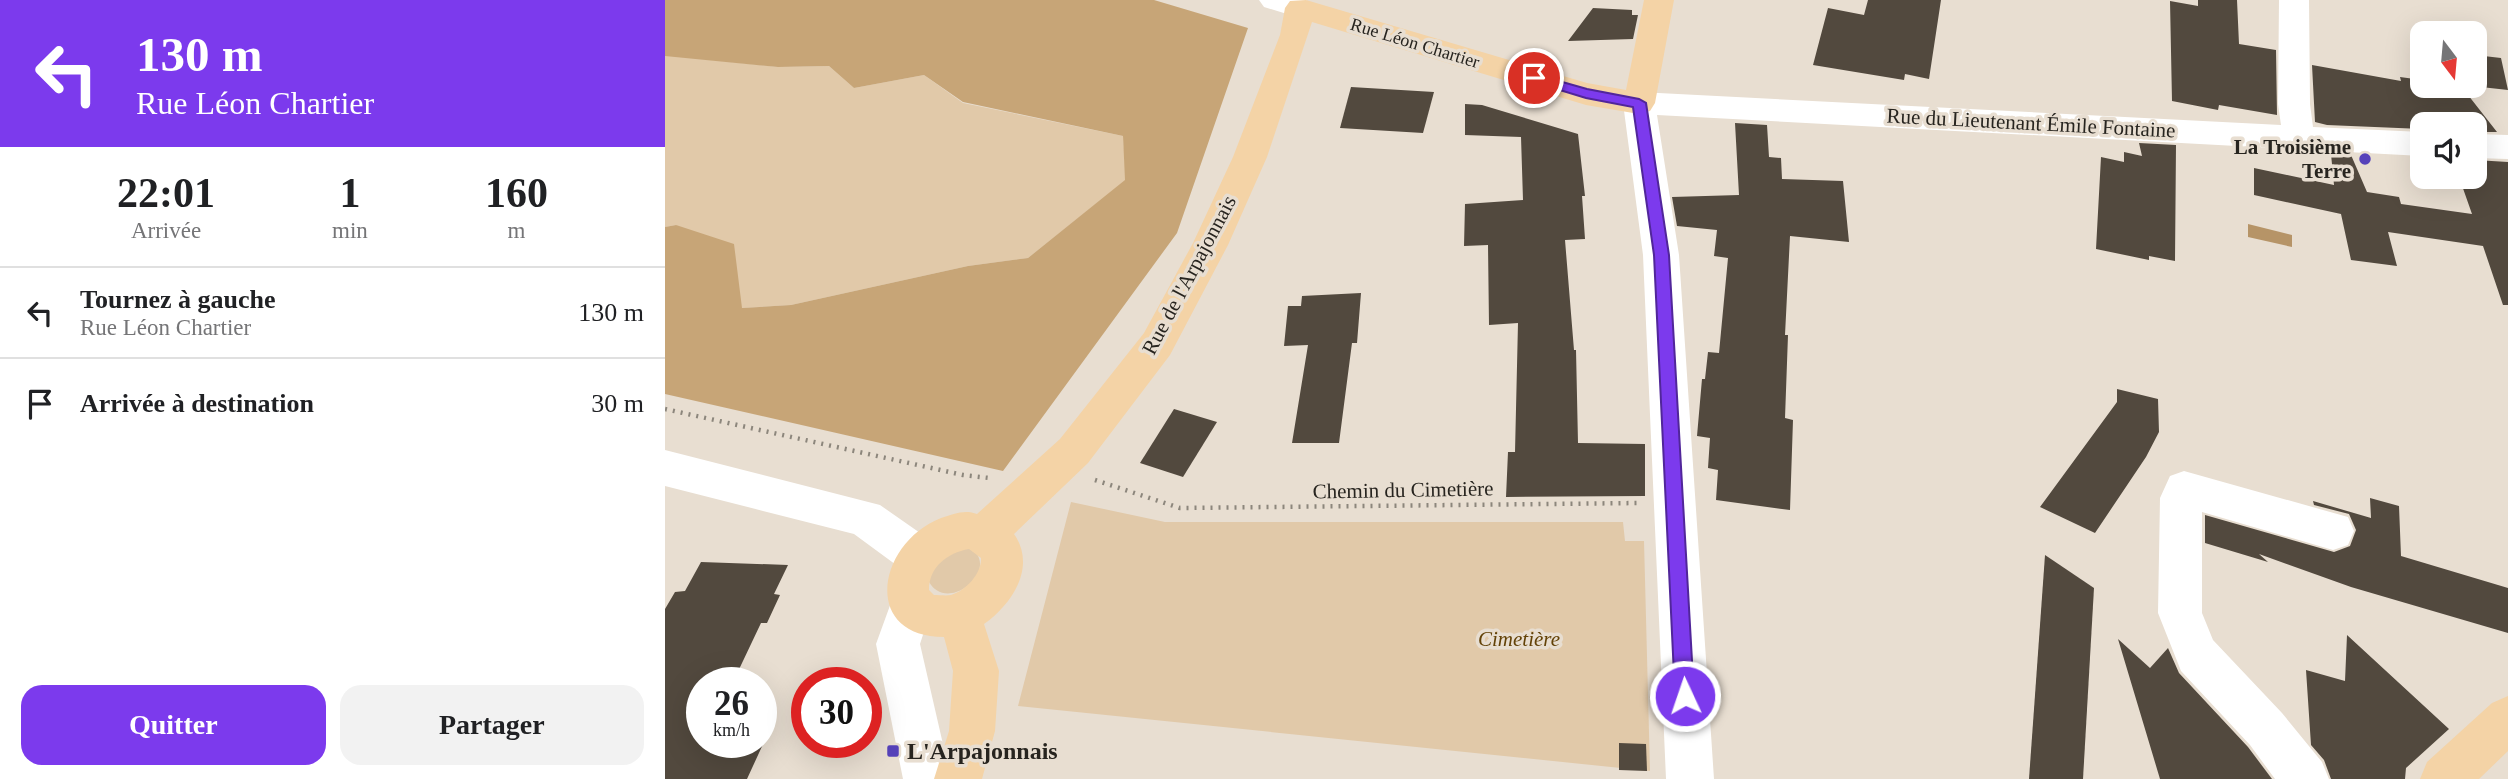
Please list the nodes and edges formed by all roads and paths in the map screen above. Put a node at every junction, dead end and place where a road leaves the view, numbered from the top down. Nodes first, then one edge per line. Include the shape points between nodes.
1 (1659, 0) edge
2 (2294, 0) edge
3 (1287, 4) edge
4 (1639, 103) junction
5 (2299, 138) junction
6 (2410, 143) edge
7 (2487, 146) edge
8 (2508, 147) edge
9 (665, 409) edge
10 (669, 474) edge
11 (996, 478) dead end
12 (1135, 495) dead end
13 (1674, 503) junction
14 (2333, 531) dead end
15 (986, 533) junction
16 (918, 556) junction
17 (911, 604) junction
18 (959, 614) junction
19 (2508, 719) edge
20 (927, 779) edge
21 (957, 779) edge
22 (1690, 779) edge
23 (2305, 779) edge
24 (2444, 779) edge

1 - 4 main road
2 - 5 street via 2294,104
3 - 4 main road, Rue Léon Chartier via 1586,94
3 - 15 main road, Rue de l'Arpajonnais via 1295,35 1250,157 1157,344 1074,451
4 - 5 street, Rue du Lieutenant Émile Fontaine
4 - 13 street via 1661,255
5 - 6 street, Rue du Lieutenant Émile Fontaine
7 - 8 street
9 - 11 path via 950,472
10 - 16 street via 865,518
12 - 13 path, Chemin du Cimetière via 1180,508
13 - 22 street
14 - 23 street via 2184,489 2181,498 2180,613 2197,655
15 - 16 main road via 951,533
15 - 18 main road via 998,542 1002,573 978,604
16 - 17 main road via 906,590
17 - 18 main road via 923,614 940,618
17 - 20 street via 898,644
18 - 21 main road via 975,671 972,731
19 - 24 main road

